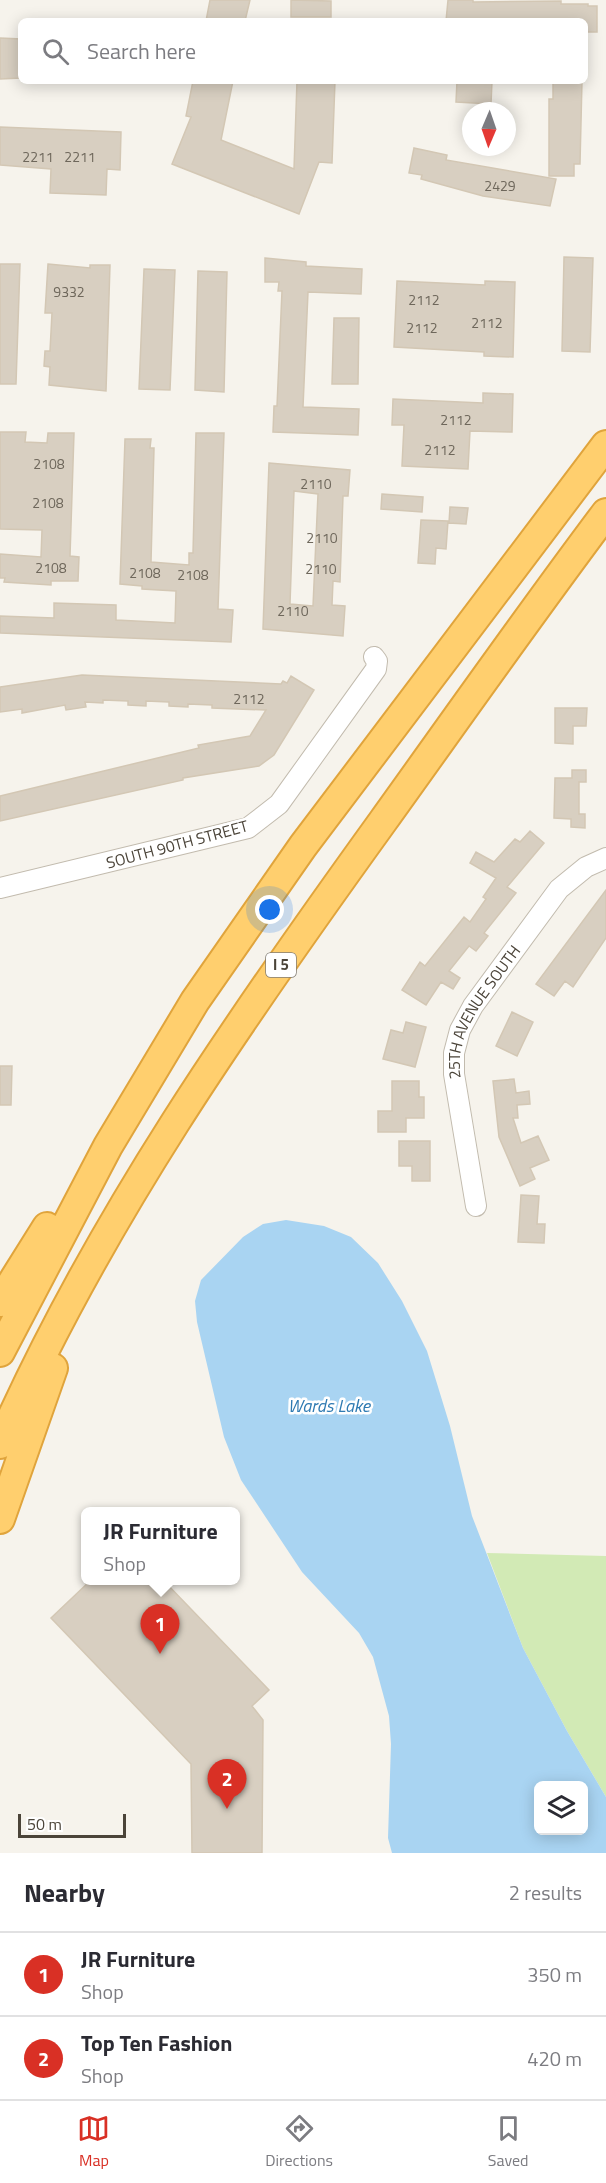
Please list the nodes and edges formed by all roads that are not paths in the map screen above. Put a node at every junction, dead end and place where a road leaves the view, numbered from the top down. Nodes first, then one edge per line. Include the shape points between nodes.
1 (606, 445) edge
2 (606, 513) edge
3 (374, 657) dead end
4 (606, 858) edge
5 (0, 888) edge
6 (108, 1146) junction
7 (476, 1206) dead end
8 (87, 1273) junction
9 (0, 1302) edge
10 (0, 1352) edge
11 (0, 1444) edge
12 (0, 1519) edge

1 - 6 highway via 303,846 195,1001
2 - 8 highway, I 5 via 327,897 180,1110
3 - 5 street, SOUTH 90TH STREET via 376,669 369,679 279,804 257,823
4 - 7 street, 25TH AVENUE SOUTH via 586,867 559,889 473,1006 460,1030 454,1074
6 - 9 highway via 55,1215
6 - 10 highway
8 - 11 highway, I 5 via 43,1352
8 - 12 highway

